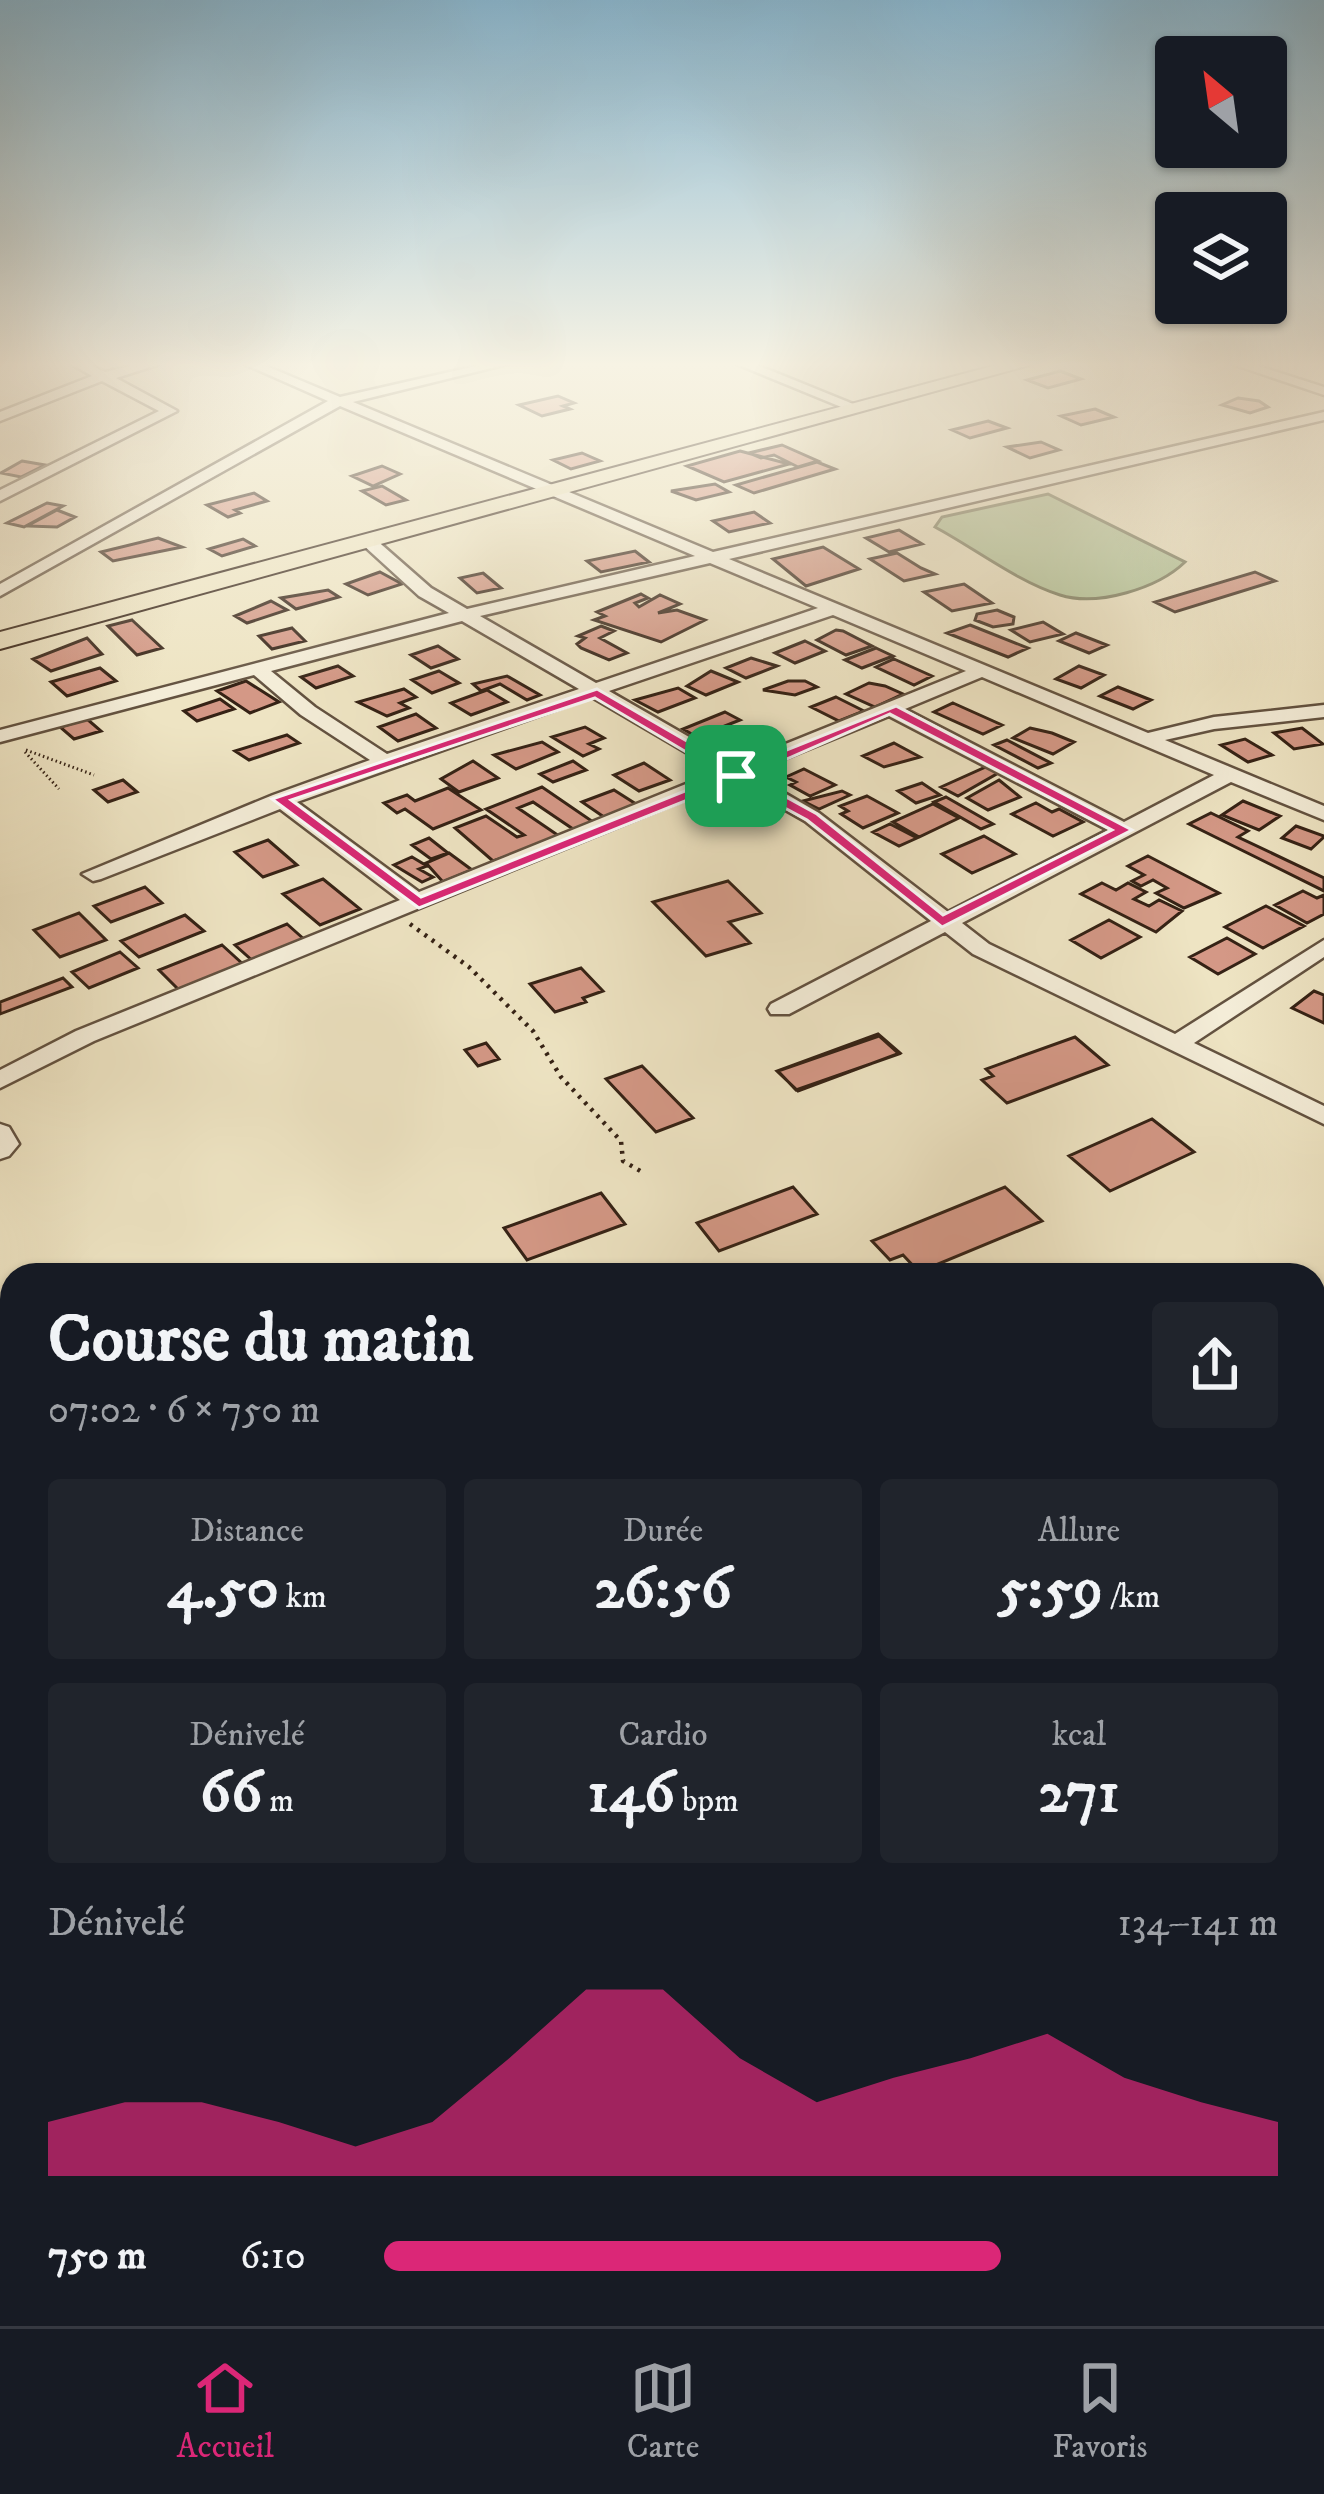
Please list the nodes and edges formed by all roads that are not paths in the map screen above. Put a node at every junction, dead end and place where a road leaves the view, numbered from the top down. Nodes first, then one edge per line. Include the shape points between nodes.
1 (49, 472) edge
2 (213, 472) edge
3 (509, 472) edge
4 (622, 472) edge
5 (1086, 472) edge
6 (553, 490) junction
7 (0, 496) edge
8 (368, 541) junction
9 (711, 559) junction
10 (2, 589) edge
11 (833, 609) junction
12 (463, 615) junction
13 (0, 641) edge
14 (256, 668) junction
15 (982, 671) junction
16 (597, 693) junction
17 (891, 709) junction
18 (1324, 711) edge
19 (0, 736) edge
20 (1147, 739) junction
21 (385, 761) junction
22 (1229, 775) junction
23 (736, 776) junction
24 (280, 799) junction
25 (1324, 814) edge
26 (1124, 830) junction
27 (93, 874) dead end
28 (419, 904) junction
29 (942, 922) junction
30 (1324, 947) edge
31 (780, 1010) dead end
32 (1174, 1045) junction
33 (0, 1080) edge
34 (1324, 1116) edge
35 (0, 1133) edge
36 (0, 1150) edge

1 - 7 street
2 - 10 street
3 - 6 street
4 - 6 main road
5 - 9 street
6 - 8 main road
6 - 9 street
8 - 12 street via 403,576
8 - 13 main road
9 - 11 street
9 - 12 street
11 - 15 street
11 - 16 street
12 - 14 street
12 - 16 street
14 - 19 street
14 - 21 street
15 - 17 street
15 - 20 street
16 - 21 street
16 - 23 street
17 - 23 street
17 - 26 street
18 - 20 street
20 - 22 street
21 - 24 street
22 - 25 street
22 - 26 street
23 - 28 street
23 - 29 street via 812,817
24 - 27 street
24 - 28 street
26 - 29 street
28 - 33 street via 85,1036
29 - 31 street
29 - 32 street via 1018,970
30 - 32 street
32 - 34 street
35 - 36 street

